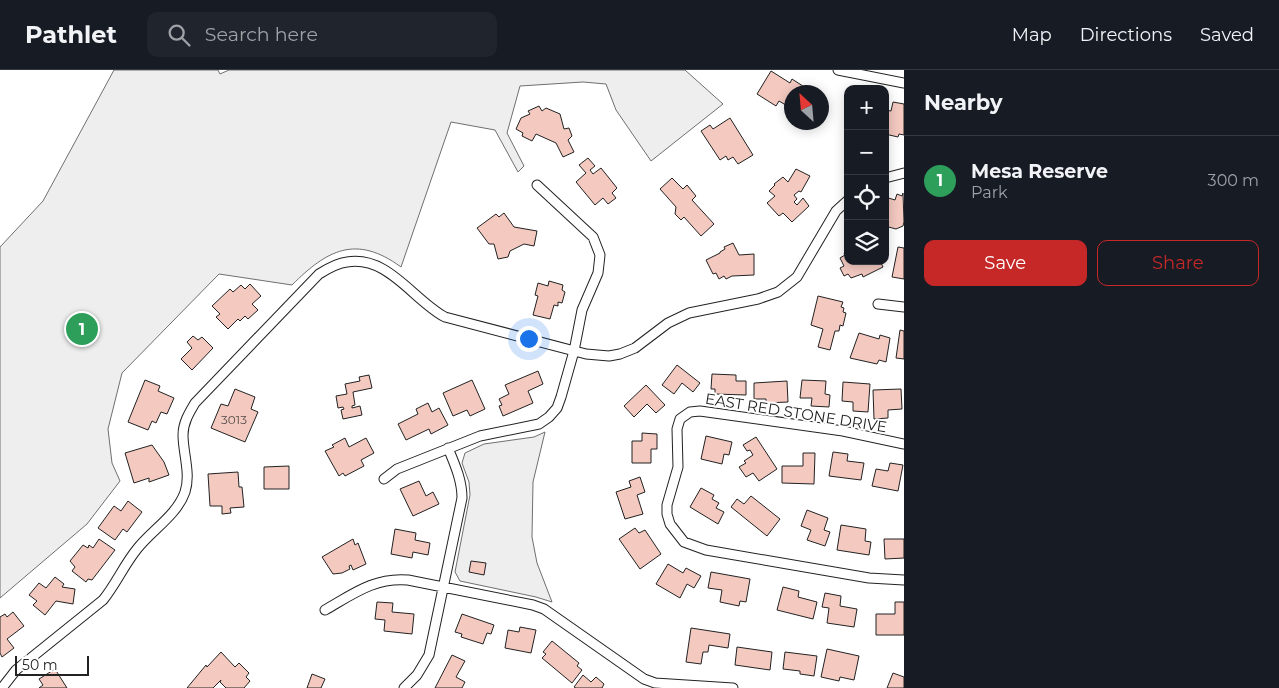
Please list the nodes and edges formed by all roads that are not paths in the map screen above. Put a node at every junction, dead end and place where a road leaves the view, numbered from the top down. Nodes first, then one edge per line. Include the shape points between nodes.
1 (838, 70) edge
2 (904, 83) edge
3 (904, 173) edge
4 (889, 177) edge
5 (537, 185) dead end
6 (844, 204) edge
7 (878, 304) dead end
8 (904, 307) edge
9 (574, 351) junction
10 (904, 444) edge
11 (448, 448) junction
12 (384, 479) dead end
13 (904, 580) edge
14 (444, 587) junction
15 (325, 610) dead end
16 (406, 687) edge
17 (2, 688) edge
18 (732, 688) edge

1 - 2 street
3 - 4 street
5 - 9 street via 593,237 600,255 598,273 582,310
6 - 9 street via 836,211 797,277 778,292 689,313 668,323 635,348 620,354 597,356
7 - 8 street
9 - 11 street via 562,397 549,417 539,424 480,436
9 - 17 street via 445,317 433,311 377,265 347,262 318,274 195,403 186,419 183,434 186,490 179,506 135,551 103,600 16,670
10 - 13 street, EAST RED STONE DRIVE via 843,431 690,412 680,419 677,429 678,467 667,505 670,524 676,534 684,542 706,550 869,578
11 - 12 street via 397,469
11 - 14 street via 459,476 462,498
14 - 15 street via 408,580 385,580
14 - 16 street via 429,655
14 - 18 street via 544,609 644,679 655,683

